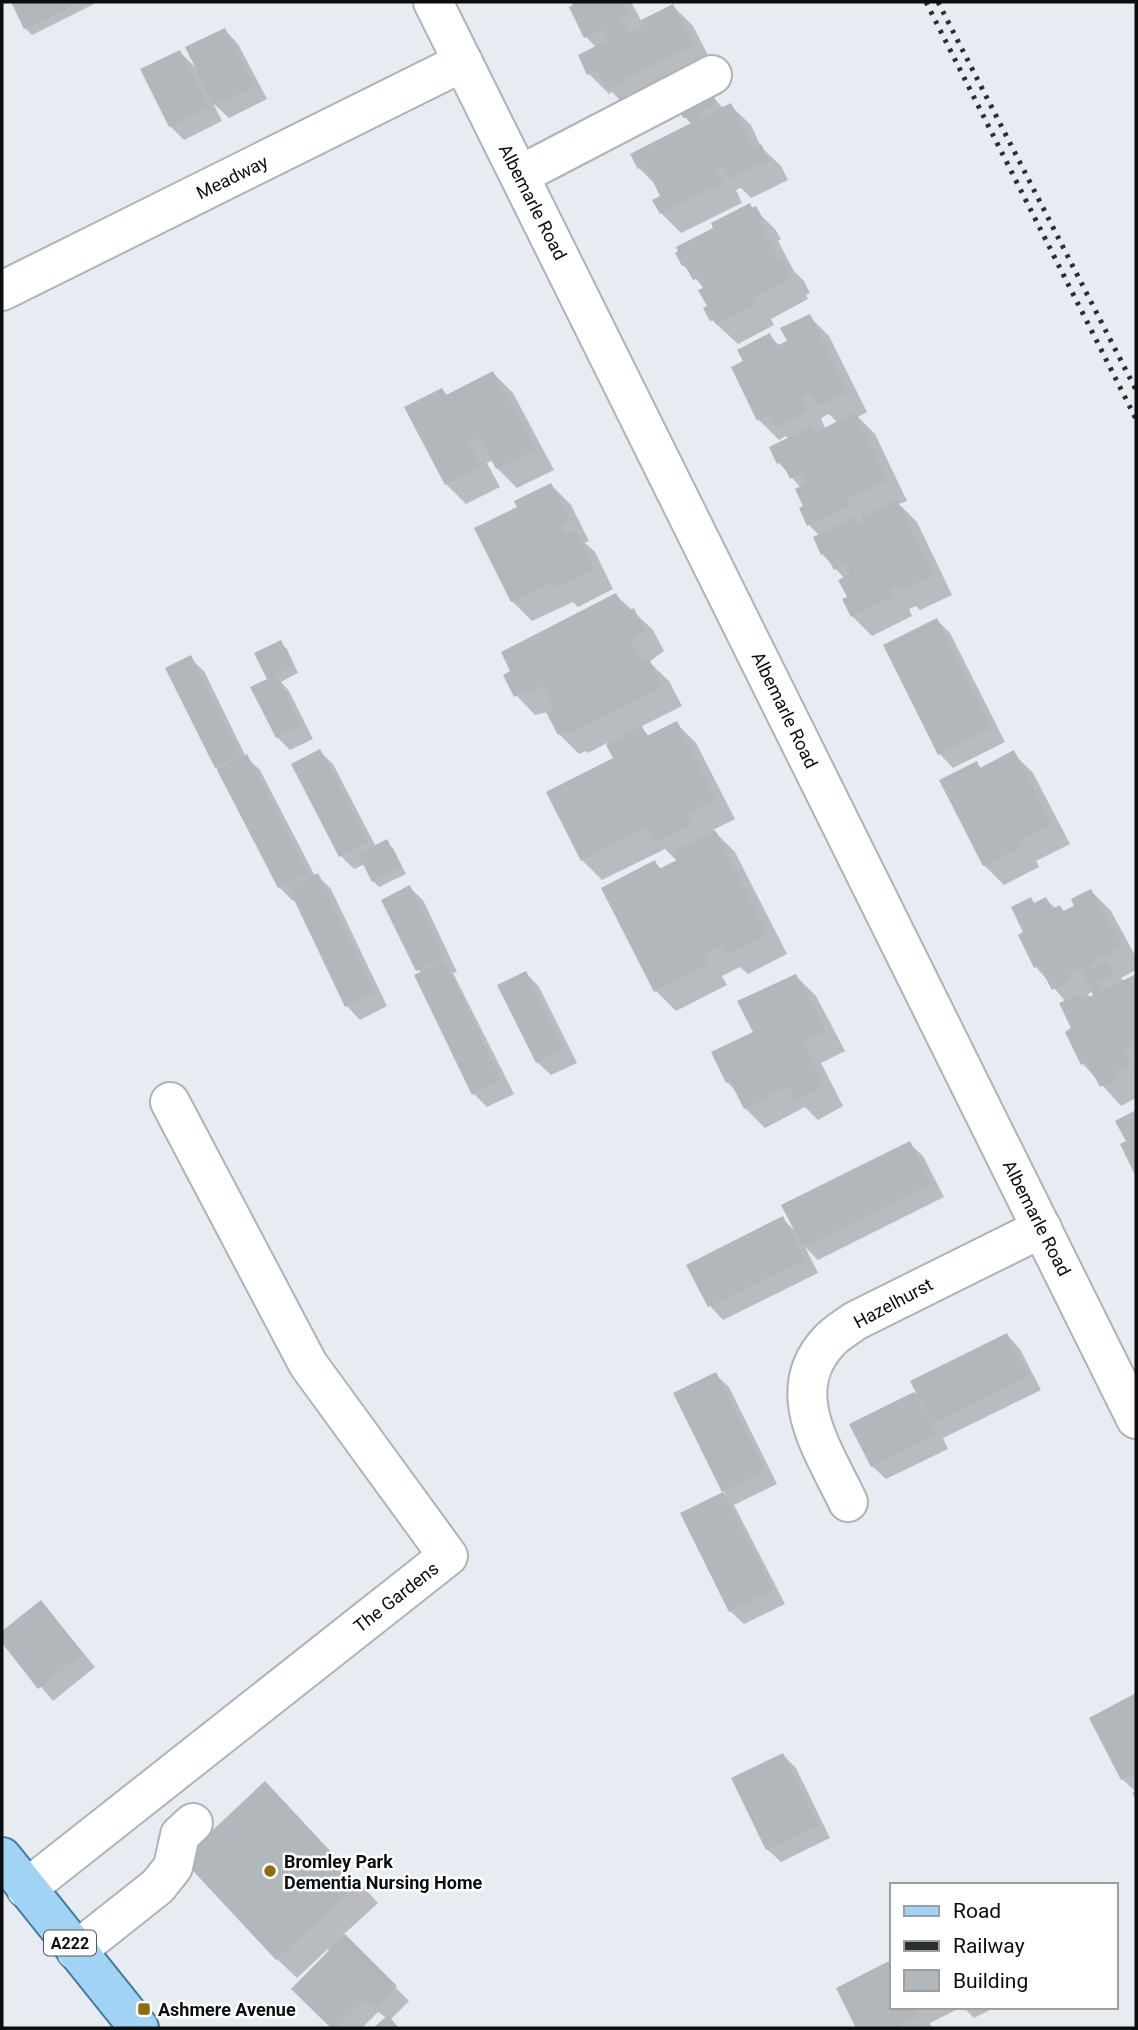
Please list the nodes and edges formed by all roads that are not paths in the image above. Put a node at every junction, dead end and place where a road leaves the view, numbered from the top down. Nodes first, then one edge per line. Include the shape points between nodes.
1 (433, 2) edge
2 (463, 62) junction
3 (712, 75) dead end
4 (520, 176) junction
5 (2, 292) edge
6 (170, 1102) dead end
7 (1042, 1228) junction
8 (1136, 1419) edge
9 (848, 1502) dead end
10 (193, 1823) dead end
11 (2, 1857) edge
12 (26, 1889) junction
13 (76, 1951) junction
14 (139, 2028) edge

1 - 2 street, Albemarle Road
2 - 4 street, Albemarle Road
2 - 5 street, Meadway
3 - 4 street
4 - 7 street, Albemarle Road
6 - 12 street, The Gardens via 308,1364 447,1556
7 - 8 street, Albemarle Road
7 - 9 street, Hazelhurst via 855,1321 829,1340 812,1365 806,1393 809,1421
10 - 13 street via 180,1835 173,1867 158,1886
11 - 12 main road, A222
12 - 13 main road, A222
13 - 14 main road, A222

